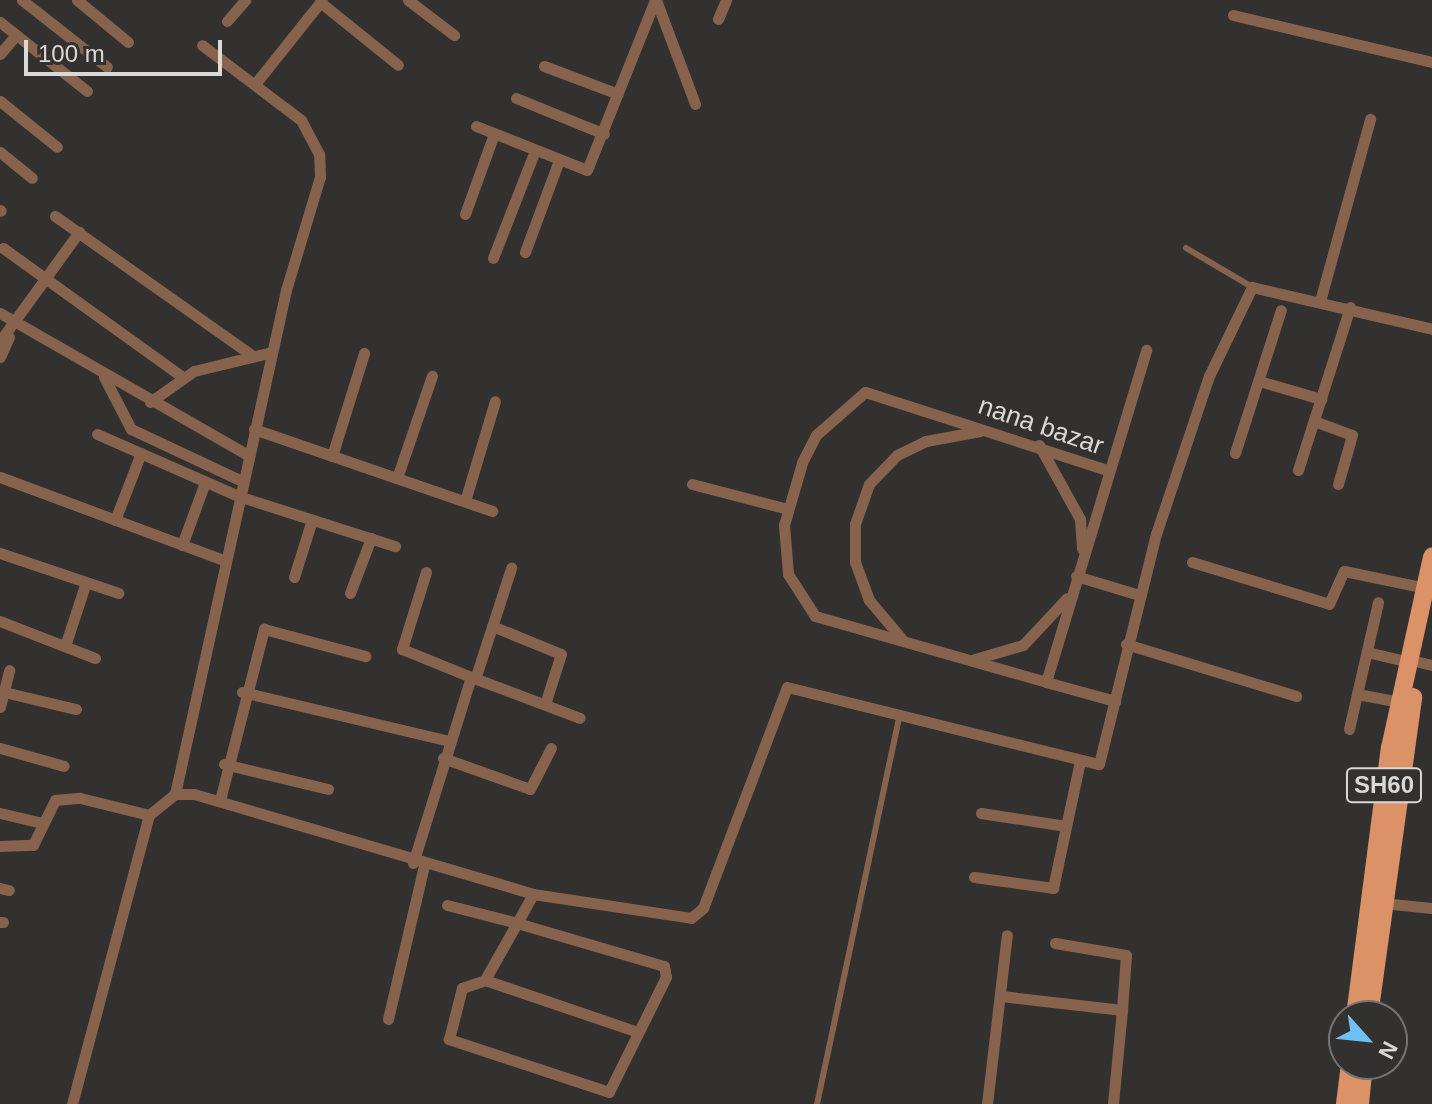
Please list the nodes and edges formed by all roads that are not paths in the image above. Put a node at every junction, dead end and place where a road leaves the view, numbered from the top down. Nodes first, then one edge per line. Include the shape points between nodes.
1 (22, 0) edge
2 (77, 0) edge
3 (245, 0) edge
4 (408, 0) edge
5 (656, 0) edge
6 (726, 0) edge
7 (321, 1) edge
8 (1233, 15) dead end
9 (718, 19) dead end
10 (227, 21) dead end
11 (0, 22) edge
12 (16, 35) junction
13 (454, 35) dead end
14 (128, 42) dead end
15 (202, 45) dead end
16 (0, 54) edge
17 (1432, 62) edge
18 (398, 65) dead end
19 (544, 66) dead end
20 (107, 67) dead end
21 (255, 84) junction
22 (87, 91) dead end
23 (618, 94) junction
24 (516, 98) dead end
25 (0, 101) edge
26 (695, 104) dead end
27 (1370, 119) dead end
28 (476, 126) dead end
29 (494, 134) junction
30 (604, 134) junction
31 (57, 147) dead end
32 (535, 150) junction
33 (0, 152) edge
34 (559, 160) junction
35 (32, 178) dead end
36 (465, 214) dead end
37 (55, 216) dead end
38 (79, 232) junction
39 (3, 248) dead end
40 (1186, 248) dead end
41 (525, 252) dead end
42 (493, 258) dead end
43 (48, 279) junction
44 (1252, 287) junction
45 (1320, 301) junction
46 (1350, 307) junction
47 (1281, 310) dead end
48 (0, 313) edge
49 (17, 325) junction
50 (1432, 329) edge
51 (5, 338) edge
52 (1146, 350) dead end
53 (272, 352) junction
54 (364, 353) dead end
55 (250, 354) junction
56 (0, 357) edge
57 (181, 376) junction
58 (432, 376) dead end
59 (104, 377) junction
60 (1259, 381) junction
61 (1321, 399) junction
62 (495, 401) dead end
63 (150, 402) junction
64 (1314, 421) junction
65 (254, 429) junction
66 (988, 431) junction
67 (97, 434) dead end
68 (1038, 444) junction
69 (141, 453) junction
70 (1235, 453) dead end
71 (248, 455) junction
72 (332, 456) junction
73 (1107, 470) junction
74 (1298, 470) dead end
75 (0, 477) edge
76 (397, 478) junction
77 (242, 481) junction
78 (205, 482) junction
79 (692, 484) dead end
80 (1338, 484) dead end
81 (238, 496) junction
82 (465, 501) junction
83 (788, 509) junction
84 (492, 511) dead end
85 (115, 520) junction
86 (312, 520) junction
87 (371, 538) junction
88 (182, 545) junction
89 (395, 546) dead end
90 (0, 553) edge
91 (1082, 555) junction
92 (1432, 557) edge
93 (223, 560) junction
94 (1192, 562) dead end
95 (511, 568) dead end
96 (426, 572) dead end
97 (1076, 576) junction
98 (294, 577) dead end
99 (86, 582) junction
100 (1072, 591) junction
101 (118, 593) dead end
102 (350, 593) dead end
103 (1139, 595) junction
104 (1429, 596) edge
105 (1378, 602) dead end
106 (0, 621) edge
107 (492, 626) junction
108 (901, 639) junction
109 (1126, 644) junction
110 (65, 646) junction
111 (1367, 652) junction
112 (365, 656) dead end
113 (95, 658) dead end
114 (972, 660) junction
115 (1420, 663) edge
116 (9, 670) dead end
117 (473, 676) junction
118 (1046, 682) junction
119 (4, 692) junction
120 (242, 692) junction
121 (1357, 694) junction
122 (1296, 696) dead end
123 (1115, 701) junction
124 (1400, 702) junction
125 (545, 704) junction
126 (0, 707) edge
127 (76, 709) dead end
128 (900, 714) junction
129 (580, 718) dead end
130 (1349, 729) dead end
131 (449, 741) junction
132 (0, 748) edge
133 (551, 748) dead end
134 (443, 758) junction
135 (1080, 761) junction
136 (224, 764) junction
137 (64, 766) dead end
138 (328, 789) dead end
139 (175, 794) junction
140 (220, 800) junction
141 (0, 813) edge
142 (981, 813) dead end
143 (149, 815) junction
144 (42, 823) junction
145 (1066, 826) junction
146 (0, 846) edge
147 (419, 864) junction
148 (974, 877) dead end
149 (533, 894) junction
150 (1382, 903) junction
151 (447, 905) dead end
152 (1432, 908) edge
153 (517, 923) junction
154 (1007, 935) dead end
155 (1055, 943) dead end
156 (485, 980) junction
157 (1001, 996) junction
158 (1357, 1000) edge
159 (1371, 1000) edge
160 (1122, 1010) junction
161 (388, 1019) dead end
162 (635, 1031) junction
163 (1354, 1080) edge
164 (1362, 1080) edge
165 (72, 1104) edge
166 (817, 1104) edge
167 (987, 1104) edge
168 (1113, 1104) edge
169 (1360, 1104) edge

1 - 20 street
2 - 14 street
3 - 10 street
4 - 13 street
5 - 23 street
5 - 26 street
6 - 9 street
7 - 18 street
7 - 21 street
8 - 17 street
11 - 12 street
12 - 16 street
12 - 22 street
15 - 21 street
19 - 23 street
21 - 53 street via 301,120 319,154 319,196
23 - 30 street
24 - 30 street
25 - 31 street
27 - 45 street
28 - 29 street
29 - 32 street
29 - 36 street
30 - 34 street via 587,170
32 - 34 street
32 - 42 street
33 - 35 street
34 - 41 street
37 - 38 street
38 - 43 street
38 - 55 street
39 - 43 street
40 - 44 lane
43 - 49 street
43 - 57 street
44 - 45 street
44 - 103 street via 1209,376
45 - 46 street
46 - 50 street
46 - 61 street
47 - 60 street
48 - 49 street
49 - 51 street
49 - 59 street
51 - 56 street
52 - 73 street
53 - 55 street
53 - 65 street
54 - 72 street
55 - 57 street
57 - 63 street
58 - 76 street
59 - 63 street
59 - 77 street via 131,429
60 - 61 street
60 - 70 street
61 - 64 street
62 - 82 street
63 - 71 street
64 - 74 street
64 - 80 street via 1352,435
65 - 71 street
65 - 72 street
66 - 68 street, nana bazar
66 - 83 street, nana bazar via 865,392 816,435
66 - 108 street via 926,441 897,455 869,484 855,524 855,562 869,600
67 - 69 street
68 - 73 street, nana bazar
68 - 91 street via 1080,519
69 - 78 street
69 - 85 street
71 - 77 street
72 - 76 street
73 - 91 street, nana bazar
75 - 85 street
76 - 82 street
77 - 81 street
78 - 81 street
78 - 88 street
79 - 83 street
81 - 86 street
81 - 93 street
82 - 84 street
83 - 108 street, nana bazar via 781,549 800,600 815,616
85 - 88 street
86 - 87 street
86 - 98 street
87 - 89 street
87 - 102 street
88 - 93 street
90 - 99 street
91 - 97 street, nana bazar
92 - 104 main road, SH60
93 - 139 street
94 - 104 street via 1329,604 1344,571
95 - 107 street
96 - 117 street via 402,649
97 - 100 street, nana bazar
97 - 103 street
99 - 101 street
99 - 110 street
100 - 114 street via 1023,645
100 - 118 street, nana bazar
103 - 109 street
104 - 115 main road, SH60
105 - 111 street
106 - 110 street
107 - 117 street
107 - 125 street via 561,654
108 - 114 street, nana bazar
109 - 122 street
109 - 123 street
110 - 113 street
111 - 115 street
111 - 121 street
112 - 120 street via 264,629
114 - 118 street, nana bazar
115 - 124 main road, SH60
115 - 150 main road, SH60
116 - 119 street
117 - 125 street
117 - 131 street
118 - 123 street
119 - 126 street
119 - 127 street
120 - 131 street
120 - 136 street
121 - 124 street
121 - 130 street
123 - 135 street via 1099,764
124 - 158 main road, SH60
125 - 129 street
128 - 135 street
128 - 149 street via 787,687 699,915
128 - 166 lane
131 - 134 street
132 - 137 street
133 - 134 street via 530,789
134 - 147 street
135 - 145 street
136 - 138 street
136 - 140 street
139 - 140 street
139 - 143 street
140 - 147 street
141 - 144 street
142 - 145 street
143 - 144 street via 65,797 55,800
143 - 165 street
144 - 146 street via 26,850
145 - 148 street via 1053,888
147 - 149 street
147 - 161 street
149 - 153 street
150 - 152 street
150 - 159 main road, SH60
151 - 153 street
153 - 156 street
153 - 162 street via 664,966 666,977
154 - 157 street
155 - 160 street via 1126,955
156 - 162 street
156 - 162 street via 462,988 449,1039 602,1092 613,1086
157 - 160 street
157 - 167 street
160 - 168 street
163 - 169 main road
164 - 169 main road

